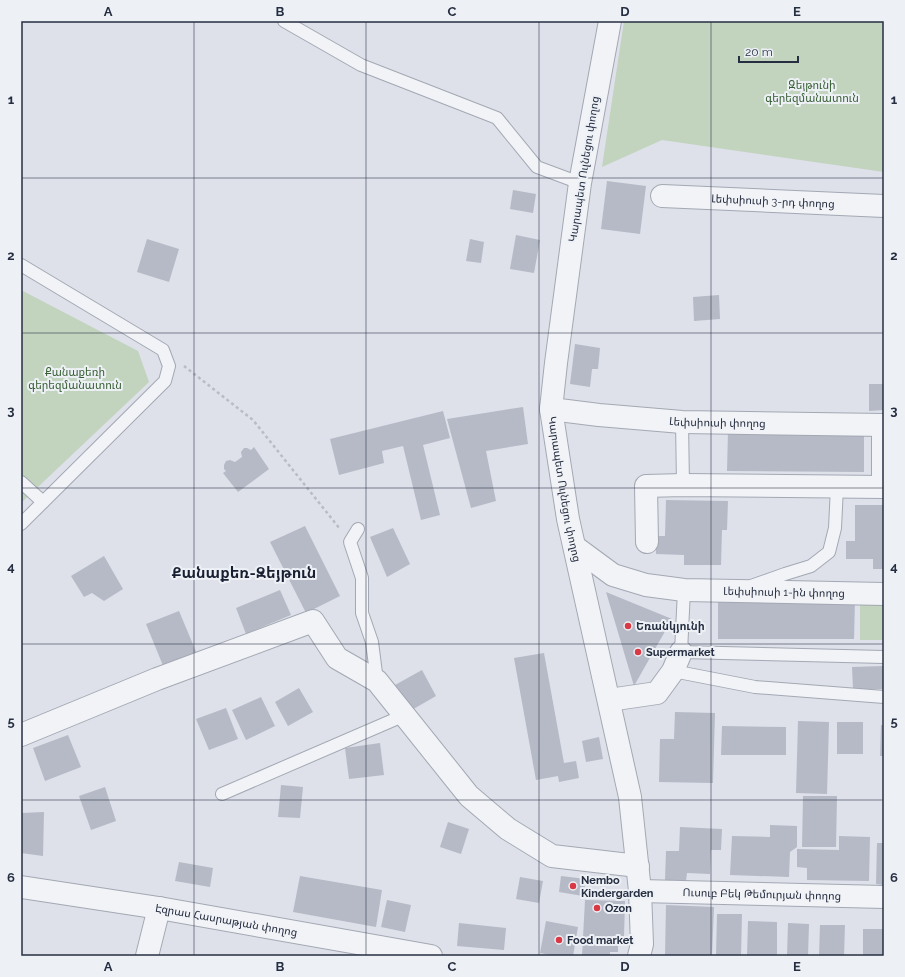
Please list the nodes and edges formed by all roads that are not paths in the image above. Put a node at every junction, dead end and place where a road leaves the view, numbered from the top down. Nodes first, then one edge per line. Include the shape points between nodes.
1 (284, 21) edge
2 (610, 21) edge
3 (580, 183) junction
4 (662, 196) dead end
5 (884, 206) edge
6 (21, 265) edge
7 (551, 409) junction
8 (682, 422) junction
9 (881, 425) edge
10 (21, 482) edge
11 (683, 485) junction
12 (837, 487) junction
13 (881, 487) edge
14 (43, 502) junction
15 (21, 524) edge
16 (358, 529) dead end
17 (646, 542) dead end
18 (574, 547) junction
19 (684, 590) junction
20 (736, 591) junction
21 (884, 594) edge
22 (884, 656) edge
23 (677, 661) junction
24 (377, 681) junction
25 (884, 697) edge
26 (609, 700) junction
27 (405, 715) junction
28 (21, 735) edge
29 (222, 794) dead end
30 (638, 866) junction
31 (21, 887) edge
32 (640, 891) junction
33 (21, 894) edge
34 (884, 897) edge
35 (158, 912) junction
36 (423, 955) edge
37 (147, 956) edge
38 (373, 956) edge
39 (639, 956) edge

1 - 3 lane via 361,65 497,118 537,167
2 - 3 street, Կարապետ Ուլնեցու փողոց
3 - 7 street, Կարապետ Ուլնեցու փողոց
4 - 5 street, Լեփսիուսի 3-րդ փողոց
6 - 14 lane via 163,350 169,366 165,381
7 - 8 street, Լեփսիուսի փողոց
7 - 18 street, Կարապետ Ուլնեցու փողոց
8 - 9 street, Լեփսիուսի փողոց
8 - 11 lane
9 - 13 lane
10 - 14 lane
11 - 12 street
11 - 17 street via 646,486
12 - 13 street
12 - 20 lane via 835,528 830,552 811,566
14 - 15 lane
16 - 24 lane via 350,542 362,578 362,613 372,642
18 - 19 street, Լեփսիուսի 1-ին փողոց via 613,575 646,585
18 - 26 street, Կարապետ Ուլնեցու փողոց
19 - 20 street, Լեփսիուսի 1-ին փողոց
19 - 23 lane
20 - 21 street, Լեփսիուսի 1-ին փողոց
22 - 23 lane
23 - 25 lane via 755,687
23 - 26 street via 657,693
24 - 27 street
24 - 28 street via 337,658 313,622 157,678
26 - 30 street, Կարապետ Ուլնեցու փողոց via 630,796
27 - 29 lane
27 - 30 street via 470,796 508,829 552,856
30 - 32 street, Կարապետ Ուլնեցու փողոց
31 - 35 street, Էզրաս Հասրաթյան փողոց
32 - 34 street, Ուսուբ Բեկ Թեմուրյան փողոց
32 - 39 street, Կարապետ Ուլնեցու փողոց via 642,944
33 - 35 street, Էզրաս Հասրաթյան փողոց
35 - 36 street, Էզրաս Հասրաթյան փողոց
35 - 37 street
35 - 38 street, Էզրաս Հասրաթյան փողոց

